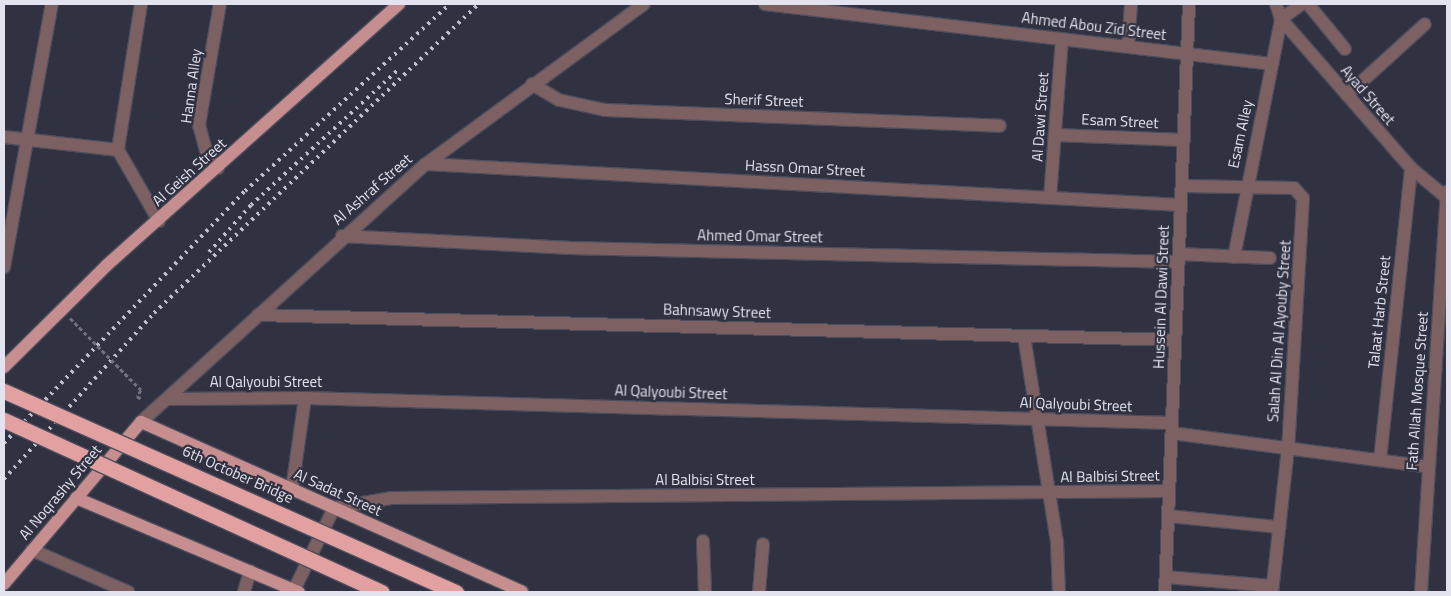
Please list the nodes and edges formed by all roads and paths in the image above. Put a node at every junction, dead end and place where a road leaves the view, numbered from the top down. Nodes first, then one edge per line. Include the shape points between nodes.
1 (52, 4) edge
2 (141, 4) edge
3 (220, 4) edge
4 (399, 4) edge
5 (644, 4) edge
6 (765, 4) edge
7 (1131, 4) edge
8 (1189, 4) edge
9 (1276, 4) edge
10 (1302, 4) edge
11 (1308, 4) edge
12 (1281, 19) junction
13 (1424, 24) dead end
14 (1062, 39) junction
15 (1128, 46) junction
16 (1345, 49) dead end
17 (1187, 54) junction
18 (1272, 64) junction
19 (532, 84) junction
20 (1347, 95) junction
21 (1000, 126) dead end
22 (1055, 135) junction
23 (4, 137) edge
24 (27, 140) junction
25 (1184, 140) junction
26 (118, 150) junction
27 (426, 164) junction
28 (218, 168) junction
29 (1411, 168) junction
30 (1182, 186) junction
31 (1246, 187) junction
32 (1447, 196) edge
33 (1050, 198) junction
34 (1181, 205) junction
35 (159, 221) junction
36 (342, 236) junction
37 (1234, 256) junction
38 (1179, 258) junction
39 (1270, 258) dead end
40 (4, 267) edge
41 (258, 315) junction
42 (70, 318) dead end
43 (1024, 336) junction
44 (1175, 340) junction
45 (4, 367) edge
46 (4, 390) edge
47 (136, 396) dead end
48 (169, 398) junction
49 (305, 398) junction
50 (1038, 419) junction
51 (4, 420) edge
52 (141, 422) junction
53 (1172, 428) junction
54 (1288, 448) junction
55 (1380, 460) junction
56 (1429, 467) junction
57 (292, 489) junction
58 (1169, 491) junction
59 (1050, 493) junction
60 (76, 498) junction
61 (334, 508) junction
62 (1168, 516) junction
63 (1279, 527) junction
64 (703, 541) dead end
65 (763, 544) dead end
66 (32, 550) junction
67 (250, 571) junction
68 (1166, 577) junction
69 (4, 584) edge
70 (1221, 587) edge
71 (1272, 589) edge
72 (296, 591) edge
73 (128, 592) edge
74 (244, 592) edge
75 (382, 592) edge
76 (456, 592) edge
77 (522, 592) edge
78 (705, 592) edge
79 (759, 592) edge
80 (1059, 592) edge
81 (1165, 592) edge
82 (1421, 592) edge

1 - 24 street
2 - 26 street
3 - 28 street, Hanna Alley via 199,125 206,151
4 - 28 main road, Al Geish Street
5 - 19 street, Al Ashraf Street
6 - 14 street, Ahmed Abou Zid Street
7 - 15 street
8 - 17 street, Hussein Al Dawi Street
9 - 12 street, Ayad Street
10 - 12 street
11 - 16 street
12 - 18 street, Esam Alley
12 - 20 street, Ayad Street
13 - 20 street
14 - 15 street, Ahmed Abou Zid Street
14 - 22 street, Al Dawi Street
15 - 17 street, Ahmed Abou Zid Street
17 - 18 street, Ahmed Abou Zid Street
17 - 25 street, Hussein Al Dawi Street
18 - 31 street, Esam Alley
19 - 21 street, Sherif Street via 559,100 605,110
19 - 27 street, Al Ashraf Street
20 - 29 street, Ayad Street
22 - 25 street, Esam Street
22 - 33 street, Al Dawi Street
23 - 24 street
24 - 26 street
24 - 40 street
25 - 30 street, Hussein Al Dawi Street
26 - 35 street
27 - 33 street, Hassn Omar Street
27 - 36 street, Al Ashraf Street
28 - 35 main road, Al Geish Street
29 - 32 street, Ayad Street
29 - 55 street, Talaat Harb Street
30 - 31 street, Salah Al Din Al Ayouby Street
30 - 34 street, Hussein Al Dawi Street
31 - 37 street, Esam Alley
31 - 54 street, Salah Al Din Al Ayouby Street via 1294,188 1303,198
32 - 56 street, Fath Allah Mosque Street
33 - 34 street, Hassn Omar Street
34 - 38 street, Hussein Al Dawi Street
35 - 45 main road, Al Geish Street via 62,307
36 - 38 street, Ahmed Omar Street via 570,248
36 - 41 street, Al Ashraf Street
37 - 38 street
37 - 39 street
38 - 44 street, Hussein Al Dawi Street
41 - 43 street, Bahnsawy Street
41 - 48 street, Al Ashraf Street
42 - 47 path, bridge via 141,390
43 - 44 street, Bahnsawy Street
43 - 50 street
44 - 53 street, Hussein Al Dawi Street
46 - 76 highway, 6th October Bridge, bridge
48 - 49 street, Al Qalyoubi Street
48 - 52 street, Al Ashraf Street
49 - 50 street, Al Qalyoubi Street
49 - 57 street
50 - 53 street, Al Qalyoubi Street
50 - 59 street
51 - 75 highway, bridge
52 - 57 main road, Al Sadat Street
52 - 60 main road, Al Noqrashy Street
53 - 54 street, Al Qalyoubi Street
53 - 58 street, Hussein Al Dawi Street
54 - 55 street, Al Qalyoubi Street
54 - 63 street, Salah Al Din Al Ayouby Street
55 - 56 street, Al Qalyoubi Street
56 - 82 street, Fath Allah Mosque Street
57 - 61 main road, Al Sadat Street
58 - 59 street, Al Balbisi Street
58 - 62 street, Hussein Al Dawi Street
59 - 61 street, Al Balbisi Street via 392,498
59 - 80 street
60 - 66 main road, Al Noqrashy Street
60 - 67 main road
61 - 72 street
61 - 77 main road, Al Sadat Street
62 - 63 street
62 - 68 street, Hussein Al Dawi Street
63 - 71 street, Salah Al Din Al Ayouby Street
64 - 78 street
65 - 79 street
66 - 69 main road, Al Noqrashy Street
66 - 73 street
67 - 72 main road
67 - 74 street
68 - 70 street
68 - 81 street, Hussein Al Dawi Street
70 - 71 street

